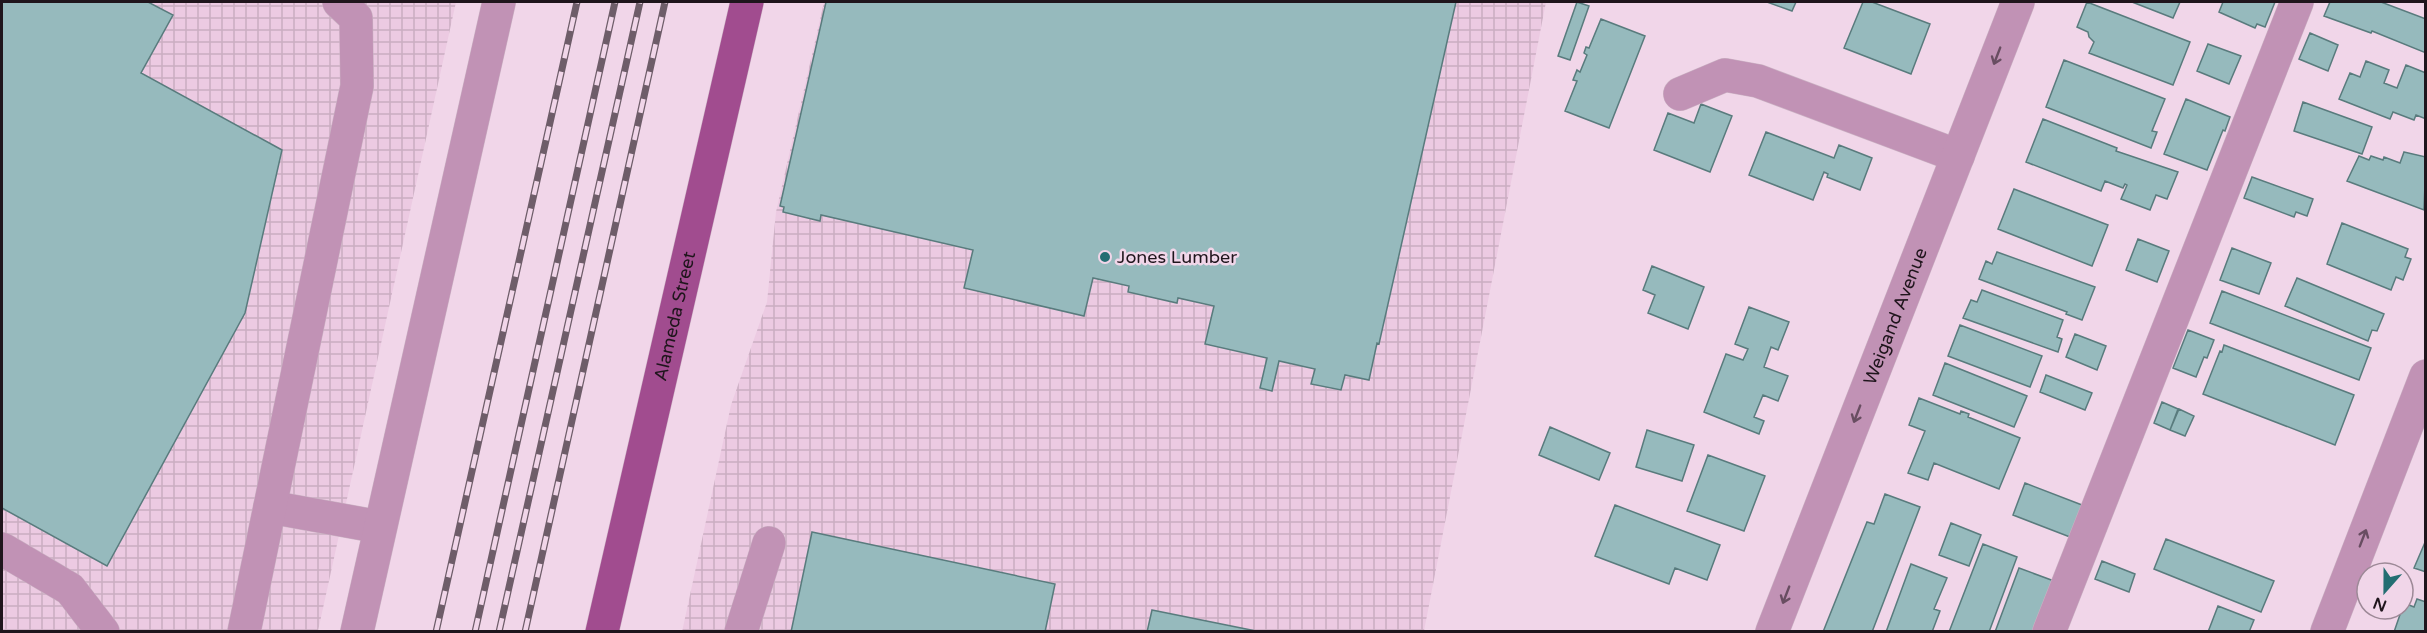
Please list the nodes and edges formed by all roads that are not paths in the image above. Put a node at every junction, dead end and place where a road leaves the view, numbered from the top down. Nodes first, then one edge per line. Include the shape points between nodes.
1 (339, 2) edge
2 (499, 2) edge
3 (747, 2) edge
4 (2018, 2) edge
5 (2297, 2) edge
6 (1680, 94) dead end
7 (1958, 156) junction
8 (2426, 376) edge
9 (270, 507) junction
10 (380, 527) junction
11 (769, 543) dead end
12 (2, 549) edge
13 (104, 632) edge
14 (244, 632) edge
15 (357, 632) edge
16 (602, 632) edge
17 (741, 632) edge
18 (1772, 632) edge
19 (2049, 632) edge
20 (2327, 632) edge

1 - 9 street via 356,18 357,86
2 - 10 street
3 - 16 main road, Alameda Street
4 -> 7 street, Weigand Avenue
5 - 19 street
6 - 7 street via 1725,75 1758,81
7 -> 18 street, Weigand Avenue
20 -> 8 street
9 - 10 street
9 - 14 street
10 - 15 street
11 - 17 street
12 - 13 street via 70,589

